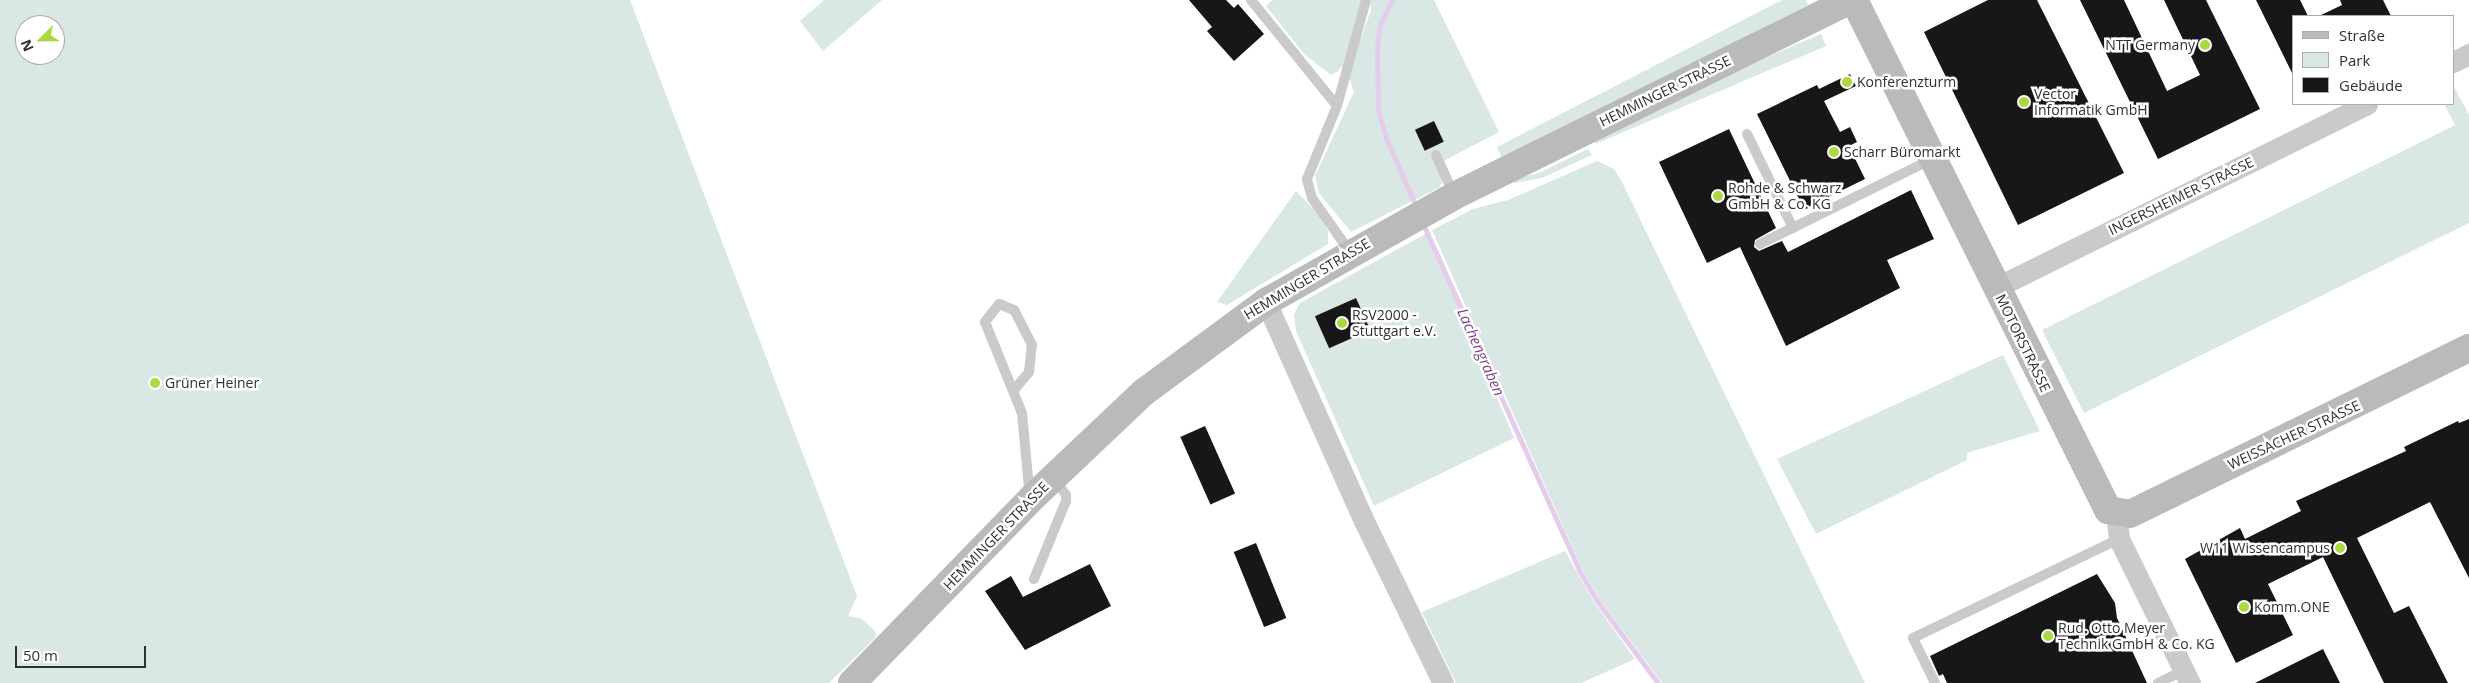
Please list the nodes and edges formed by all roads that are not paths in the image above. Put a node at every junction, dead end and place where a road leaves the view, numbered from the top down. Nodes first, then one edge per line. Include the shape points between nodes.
1 (1251, 0) edge
2 (1366, 0) edge
3 (1850, 0) edge
4 (1854, 0) edge
5 (2365, 105) edge
6 (1337, 106) junction
7 (1747, 134) dead end
8 (1436, 155) dead end
9 (1932, 159) junction
10 (1447, 200) junction
11 (1793, 228) junction
12 (1760, 244) dead end
13 (1350, 252) junction
14 (1996, 288) junction
15 (1266, 302) junction
16 (2469, 348) edge
17 (1014, 390) junction
18 (1044, 486) junction
19 (2117, 526) junction
20 (1034, 579) dead end
21 (2187, 677) edge
22 (852, 683) edge
23 (1444, 683) edge
24 (1934, 683) edge
25 (2158, 683) edge

1 - 6 lane
2 - 6 lane
3 - 10 main road, HEMMINGER STRASSE
4 - 9 main road, MOTORSTRASSE
5 - 14 street, INGERSHEIMER STRASSE
6 - 13 lane via 1307,179 1312,198
7 - 11 lane
8 - 10 lane
9 - 11 lane
9 - 14 main road, MOTORSTRASSE
10 - 13 main road, HEMMINGER STRASSE
11 - 12 lane
13 - 15 main road, HEMMINGER STRASSE
14 - 19 main road, MOTORSTRASSE via 2098,495
15 - 18 main road, HEMMINGER STRASSE via 1144,392
15 - 23 street via 1364,521
16 - 19 main road, WEISSACHER STRASSE via 2130,514
17 - 17 lane via 985,322 999,304 1014,310 1032,345 1029,372
17 - 18 lane via 1022,413 1029,488
18 - 20 lane via 1066,495 1066,501
18 - 22 main road, HEMMINGER STRASSE
19 - 21 street, MOTORSTRASSE
19 - 24 lane via 1913,638
21 - 25 lane

